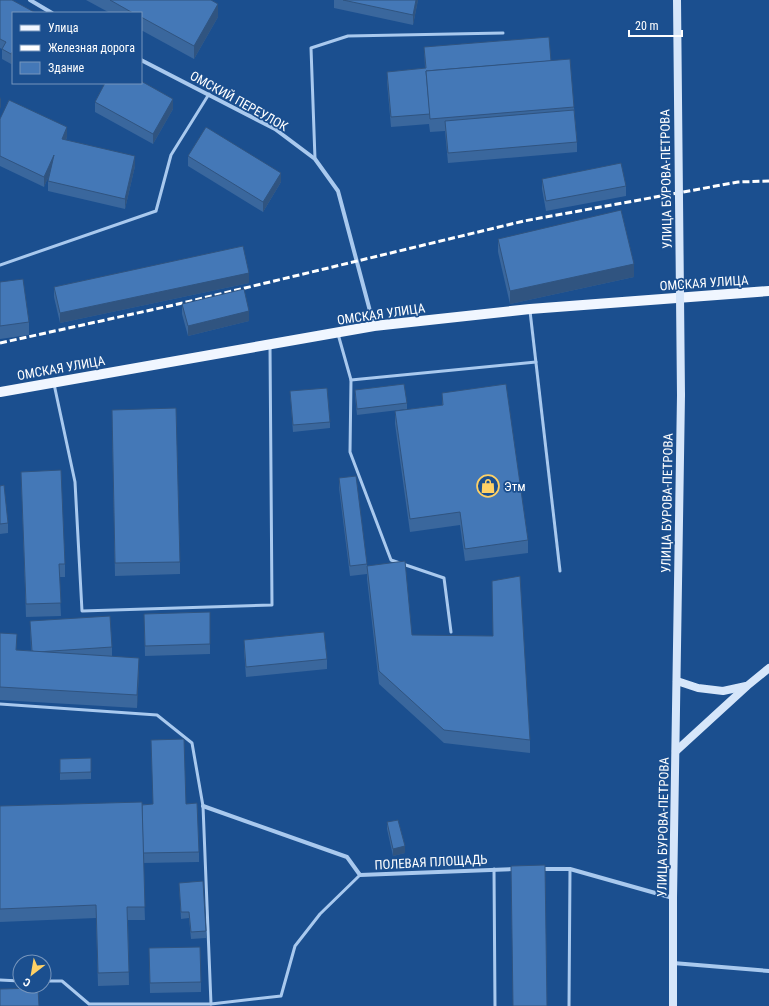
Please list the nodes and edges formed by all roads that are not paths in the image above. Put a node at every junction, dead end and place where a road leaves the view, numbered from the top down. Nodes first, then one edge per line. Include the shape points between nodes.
1 (30, 0) edge
2 (677, 0) edge
3 (50, 12) edge
4 (503, 33) dead end
5 (142, 60) edge
6 (209, 94) junction
7 (315, 159) junction
8 (0, 265) edge
9 (769, 291) edge
10 (530, 309) junction
11 (374, 326) junction
12 (338, 332) junction
13 (270, 344) junction
14 (536, 362) junction
15 (351, 380) junction
16 (54, 382) junction
17 (0, 392) edge
18 (560, 571) dead end
19 (451, 632) dead end
20 (769, 668) edge
21 (677, 681) junction
22 (747, 686) junction
23 (0, 704) edge
24 (676, 751) junction
25 (203, 806) junction
26 (494, 869) junction
27 (516, 869) edge
28 (532, 869) edge
29 (570, 869) junction
30 (360, 875) junction
31 (673, 898) junction
32 (673, 963) junction
33 (769, 971) edge
34 (0, 980) edge
35 (12, 981) edge
36 (52, 981) edge
37 (211, 1004) junction
38 (495, 1006) edge
39 (569, 1006) edge
40 (673, 1006) edge

1 - 3 street
2 - 21 main road, УЛИЦА БУРОВА-ПЕТРОВА, bridge via 681,395
4 - 7 lane via 348,36 311,48
5 - 6 street, ОМСКИЙ ПЕРЕУЛОК
6 - 7 street, ОМСКИЙ ПЕРЕУЛОК via 275,129
6 - 8 lane via 170,155 156,211
7 - 11 street, ОМСКИЙ ПЕРЕУЛОК via 338,191
9 - 10 main road, ОМСКАЯ УЛИЦА
10 - 11 main road, ОМСКАЯ УЛИЦА
10 - 14 lane
11 - 12 main road, ОМСКАЯ УЛИЦА
12 - 13 main road, ОМСКАЯ УЛИЦА
12 - 15 lane
13 - 16 main road, ОМСКАЯ УЛИЦА
13 - 16 lane via 272,605 82,611 75,482
14 - 15 lane
14 - 18 lane
15 - 19 lane via 350,452 391,560 444,578
16 - 17 main road, ОМСКАЯ УЛИЦА
20 - 22 main road
21 - 22 main road via 698,688 723,691
21 - 24 main road, УЛИЦА БУРОВА-ПЕТРОВА
22 - 24 main road
23 - 25 lane via 157,715 192,743
24 - 31 main road, УЛИЦА БУРОВА-ПЕТРОВА
25 - 30 street, ПОЛЕВАЯ ПЛОЩАДЬ via 347,858
25 - 37 lane
26 - 27 street, ПОЛЕВАЯ ПЛОЩАДЬ
26 - 30 street, ПОЛЕВАЯ ПЛОЩАДЬ
26 - 38 lane
28 - 29 street
29 - 31 street
29 - 39 lane
30 - 37 lane via 320,914 295,946 281,996
31 - 32 main road, УЛИЦА БУРОВА-ПЕТРОВА
32 - 33 street
32 - 40 main road, УЛИЦА БУРОВА-ПЕТРОВА
34 - 35 lane
36 - 37 lane via 62,981 89,1004

